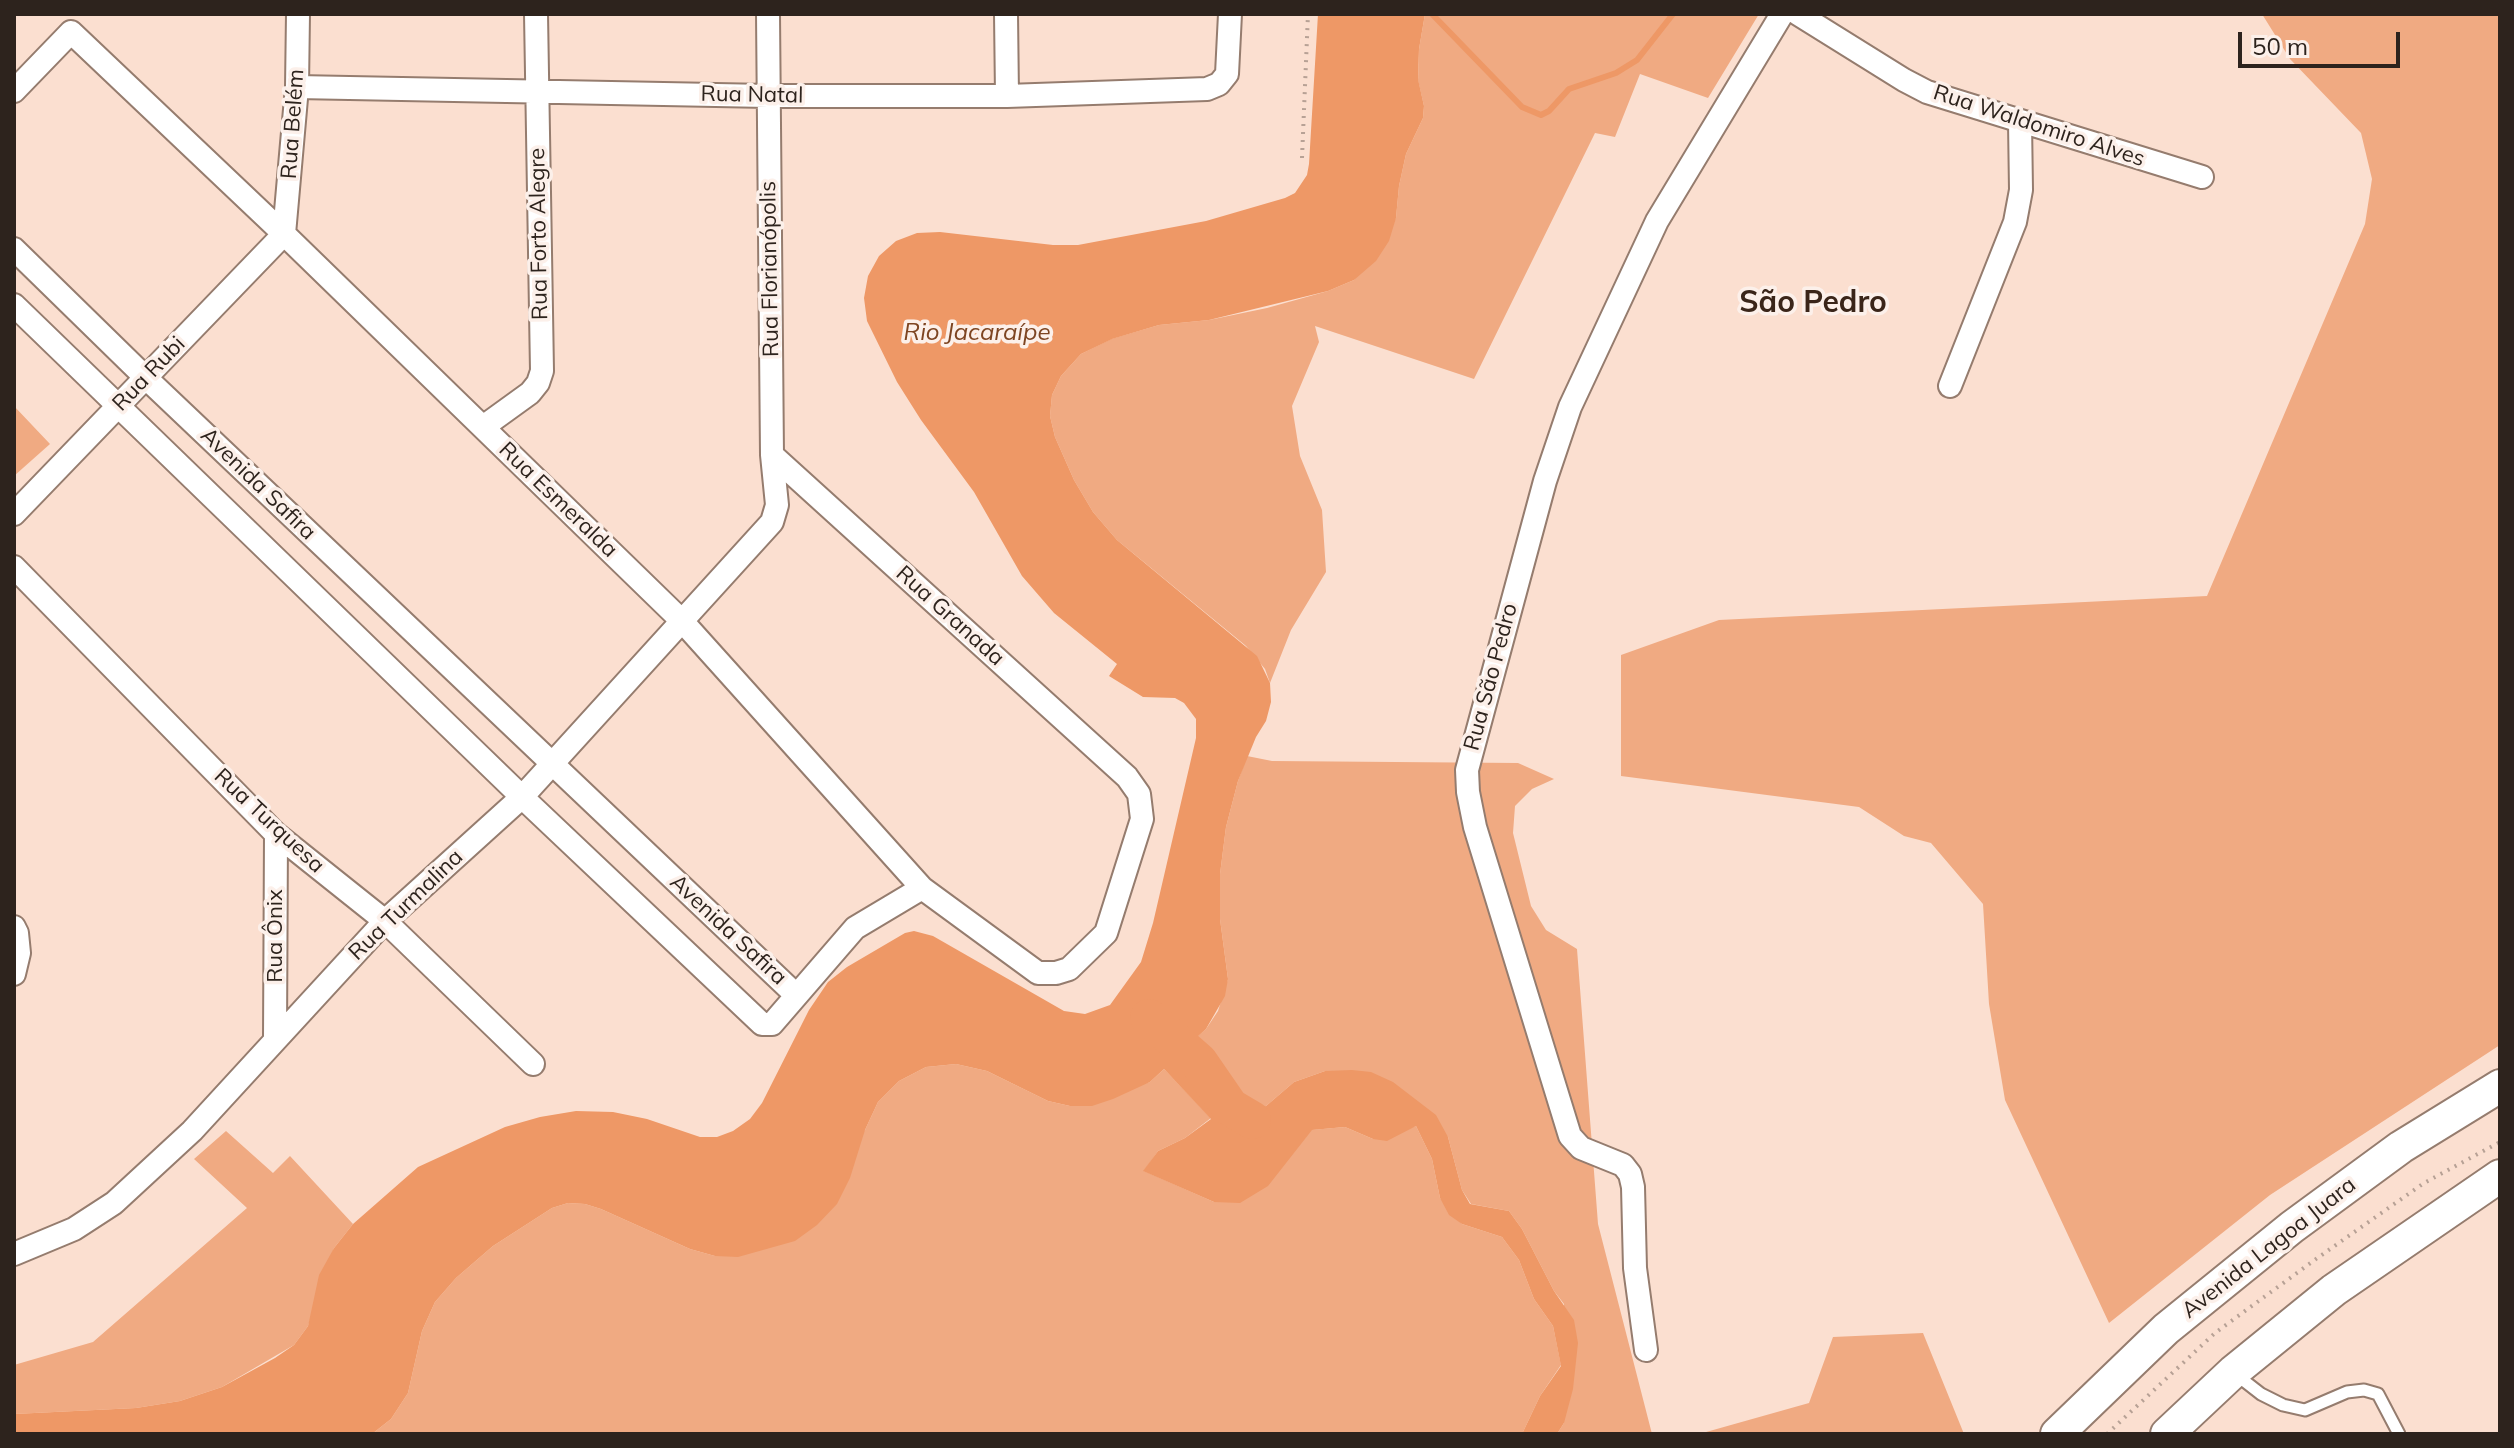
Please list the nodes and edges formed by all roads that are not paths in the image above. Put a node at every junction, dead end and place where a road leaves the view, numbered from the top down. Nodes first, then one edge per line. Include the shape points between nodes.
1 (298, 14) edge
2 (536, 14) edge
3 (768, 14) edge
4 (1006, 14) edge
5 (1230, 14) edge
6 (1782, 14) edge
7 (1798, 14) edge
8 (72, 23) edge
9 (297, 87) junction
10 (14, 91) edge
11 (536, 92) junction
12 (768, 96) junction
13 (1007, 96) junction
14 (2020, 122) junction
15 (2202, 177) dead end
16 (284, 234) junction
17 (14, 249) edge
18 (14, 305) edge
19 (145, 377) junction
20 (1950, 386) dead end
21 (118, 406) junction
22 (483, 427) junction
23 (772, 455) junction
24 (14, 514) edge
25 (772, 522) joint
26 (14, 567) edge
27 (682, 621) junction
28 (552, 764) junction
29 (522, 797) junction
30 (276, 834) junction
31 (922, 888) junction
32 (385, 921) junction
33 (14, 927) edge
34 (14, 973) edge
35 (1038, 973) joint
36 (796, 995) junction
37 (275, 1038) junction
38 (533, 1064) dead end
39 (2500, 1086) edge
40 (2500, 1176) edge
41 (14, 1254) edge
42 (1646, 1350) dead end
43 (2233, 1372) junction
44 (2057, 1434) edge
45 (2167, 1434) edge
46 (2399, 1434) edge

1 - 9 street, Rua Belém
2 - 11 street, Rua Forto Alegre
3 - 12 street, Rua Florianópolis
4 - 13 street
5 - 13 street, Rua Natal via 1227,74 1207,89
6 - 42 street, Rua São Pedro via 1657,221 1570,407 1467,770 1475,827 1570,1136 1581,1148 1623,1165 1630,1174
7 - 14 street, Rua Waldomiro Alves via 1927,92
8 - 10 street
8 - 16 street, Rua Esmeralda
9 - 11 street, Rua Natal
9 - 16 street, Rua Belém
11 - 12 street, Rua Natal
11 - 22 street, Rua Forto Alegre via 542,371 530,393
12 - 13 street, Rua Natal
12 - 23 street, Rua Florianópolis
14 - 15 street, Rua Waldomiro Alves
14 - 20 street via 2021,190 2015,222
16 - 19 street, Rua Rubi
16 - 22 street, Rua Esmeralda
17 - 19 street, Avenida Safira
18 - 21 street, Avenida Safira
19 - 21 street, Rua Rubi
19 - 28 street, Avenida Safira
21 - 24 street, Rua Rubi
21 - 29 street, Avenida Safira
22 - 27 street, Rua Esmeralda
23 - 25 street, Rua Florianópolis via 777,505
23 - 35 street, Rua Granada via 1127,777 1139,794 1142,819 1106,933 1069,969
25 - 27 street, Rua Turmalina
26 - 30 street, Rua Turquesa
27 - 28 street, Rua Turmalina
27 - 31 street, Rua Esmeralda
28 - 29 street, Rua Turmalina
28 - 36 street, Avenida Safira
29 - 32 street, Rua Turmalina
29 - 36 street, Avenida Safira via 762,1024 772,1024
30 - 32 street, Rua Turquesa
30 - 37 street, Rua Ônix
31 - 35 street, Rua Esmeralda
31 - 36 street via 855,928
32 - 37 street, Rua Turmalina
32 - 38 street, Rua Turquesa
33 - 34 street via 19,953
37 - 41 street, Rua Turmalina via 192,1131 114,1203 74,1229
39 - 44 main road, Avenida Lagoa Juara via 2401,1147 2292,1227 2166,1329
40 - 43 main road via 2334,1290
43 - 45 main road
43 - 46 lane via 2261,1394 2305,1410 2347,1392 2378,1394

